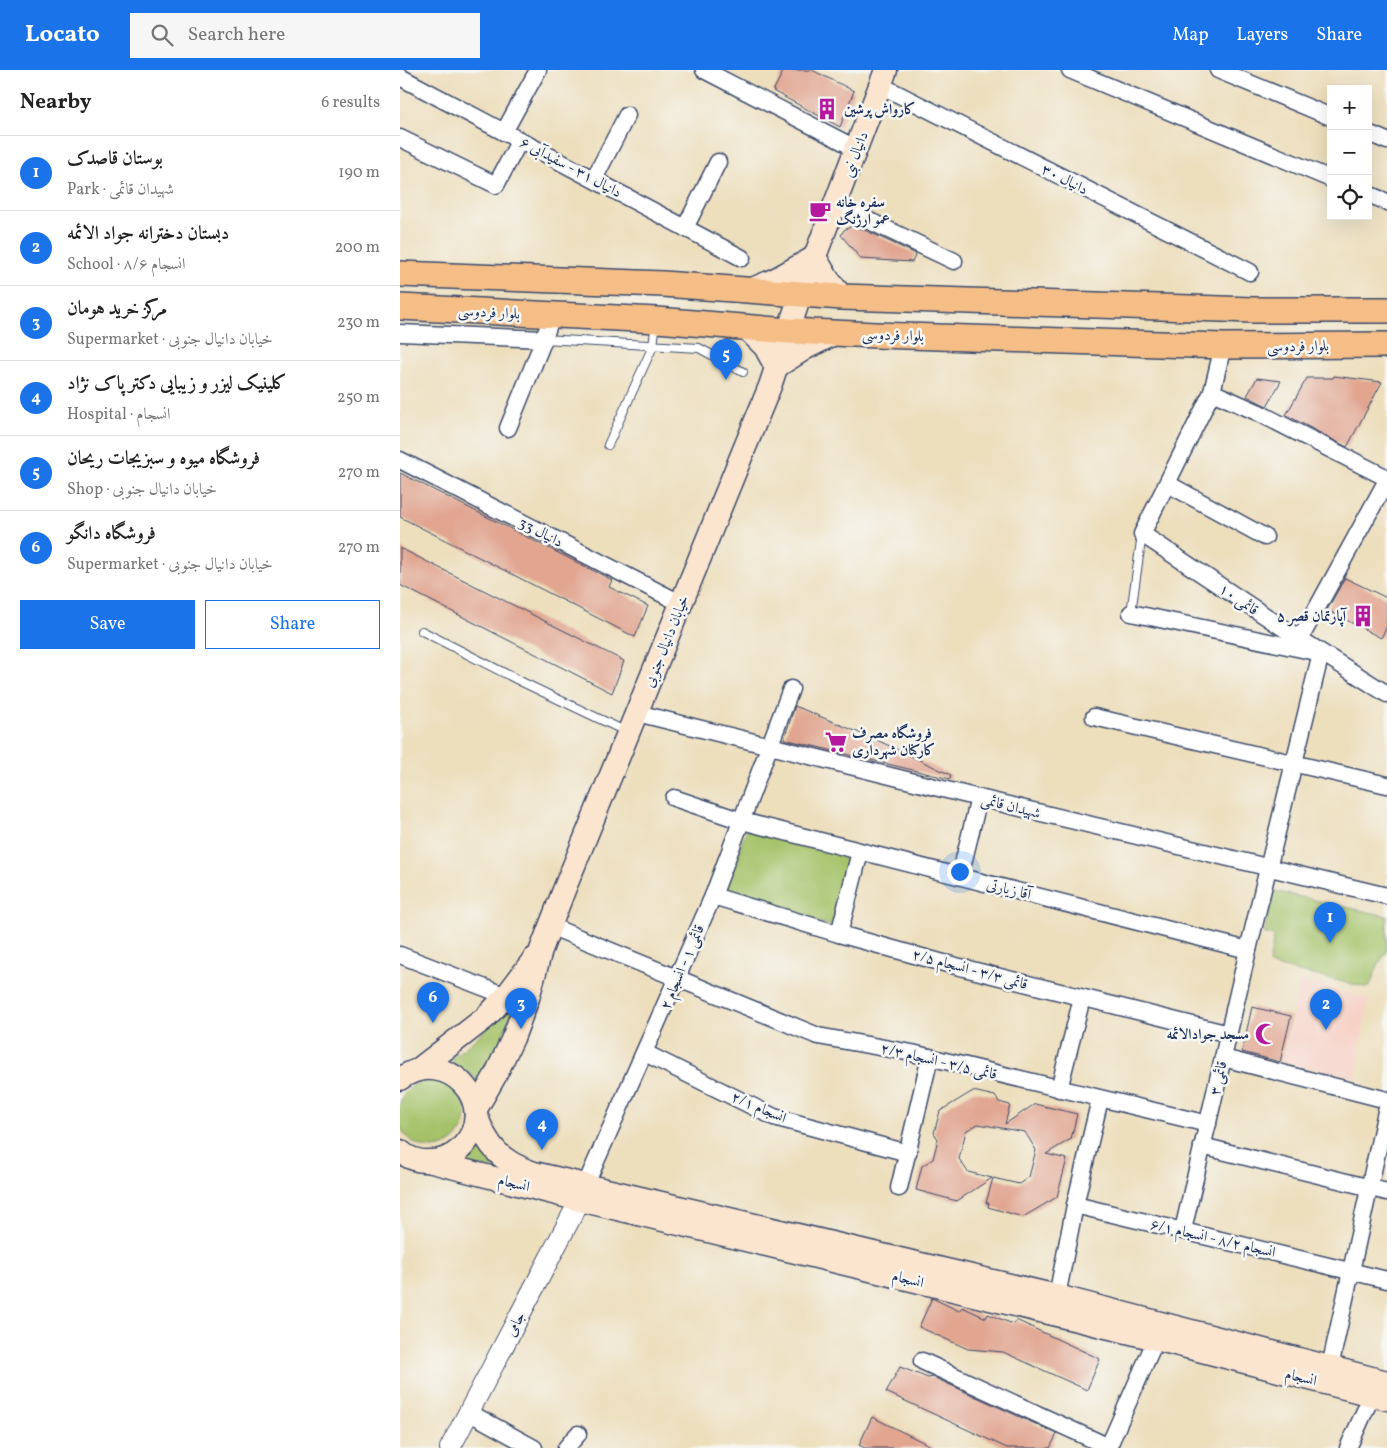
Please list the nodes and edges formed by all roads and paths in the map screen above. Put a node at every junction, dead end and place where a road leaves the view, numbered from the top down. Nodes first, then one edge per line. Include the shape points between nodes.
1 (538, 70) edge
2 (704, 70) edge
3 (1070, 70) edge
4 (1218, 70) edge
5 (404, 75) edge
6 (883, 77) edge
7 (1327, 114) edge
8 (627, 115) dead end
9 (504, 132) junction
10 (1372, 135) edge
11 (400, 138) edge
12 (520, 140) junction
13 (1387, 141) edge
14 (857, 149) junction
15 (718, 162) dead end
16 (1327, 176) edge
17 (594, 180) junction
18 (1372, 196) edge
19 (1387, 202) edge
20 (836, 205) junction
21 (685, 228) junction
22 (815, 257) junction
23 (742, 258) dead end
24 (954, 262) dead end
25 (1250, 272) dead end
26 (400, 274) edge
27 (622, 282) junction
28 (750, 290) junction
29 (801, 293) junction
30 (842, 297) junction
31 (400, 307) edge
32 (1387, 310) edge
33 (552, 315) junction
34 (621, 319) junction
35 (657, 320) junction
36 (745, 327) junction
37 (789, 331) junction
38 (400, 333) edge
39 (836, 333) junction
40 (544, 339) junction
41 (1387, 345) edge
42 (653, 346) junction
43 (1223, 346) junction
44 (776, 367) junction
45 (743, 372) dead end
46 (1212, 392) junction
47 (508, 428) dead end
48 (608, 445) dead end
49 (400, 460) edge
50 (1387, 479) edge
51 (1168, 484) junction
52 (1142, 534) junction
53 (1265, 537) dead end
54 (682, 604) junction
55 (1131, 613) joint
56 (422, 631) dead end
57 (1300, 639) junction
58 (1321, 653) junction
59 (791, 689) dead end
60 (1387, 694) edge
61 (1094, 717) dead end
62 (633, 723) junction
63 (769, 745) junction
64 (1293, 764) junction
65 (1387, 785) edge
66 (674, 798) dead end
67 (979, 798) junction
68 (742, 820) junction
69 (860, 852) junction
70 (1268, 868) junction
71 (960, 876) junction
72 (713, 896) junction
73 (1387, 896) edge
74 (550, 926) junction
75 (839, 934) junction
76 (541, 950) junction
77 (1248, 950) junction
78 (400, 955) edge
79 (677, 978) junction
80 (506, 996) junction
81 (1082, 998) junction
82 (1229, 1034) junction
83 (645, 1053) junction
84 (930, 1057) junction
85 (1223, 1058) junction
86 (407, 1072) edge
87 (1060, 1090) junction
88 (1100, 1099) junction
89 (1387, 1100) edge
90 (1387, 1107) edge
91 (476, 1112) junction
92 (1208, 1124) junction
93 (1202, 1146) junction
94 (908, 1153) junction
95 (411, 1157) edge
96 (899, 1188) dead end
97 (1369, 1188) junction
98 (583, 1192) junction
99 (1387, 1192) edge
100 (1076, 1205) junction
101 (1183, 1230) junction
102 (1351, 1270) junction
103 (1387, 1280) edge
104 (1057, 1296) junction
105 (1156, 1340) junction
106 (922, 1361) dead end
107 (1330, 1367) junction
108 (1382, 1392) edge
109 (470, 1413) junction
110 (578, 1434) dead end
111 (450, 1448) edge
112 (534, 1448) edge
113 (566, 1448) edge
114 (1108, 1448) edge
115 (1348, 1448) edge

1 - 9 street
2 - 14 street
3 - 16 street
4 - 7 street
5 - 9 street, دانیال ۳۱ - سفیدآبی ۶
6 - 14 main road, دانیال نبی
6 - 25 street, دانیال ۳۰
8 - 17 street
9 - 12 street, دانیال ۳۱ - سفیدآبی ۶
10 - 13 street
11 - 12 street via 496,185
12 - 17 street, دانیال ۳۱ - سفیدآبی ۶
14 - 20 main road, دانیال نبی
15 - 21 street
17 - 21 street, دانیال ۳۱ - سفیدآبی ۶
18 - 19 street
20 - 22 main road, دانیال نبی
20 - 24 street
21 - 23 street, دانیال ۳۱ - سفیدآبی ۶
22 - 28 main road
22 - 29 main road, دانیال نبی
22 - 30 main road
26 - 27 main road
27 - 28 main road
27 - 34 main road
28 - 29 main road
29 - 30 main road
29 - 37 main road, دانیال نبی
30 - 32 main road via 1253,310
31 - 33 main road, بلوار فردوسی
33 - 34 main road, بلوار فردوسی
33 - 40 street
34 - 35 main road, بلوار فردوسی
35 - 36 main road, بلوار فردوسی
35 - 42 lane
36 - 37 main road, بلوار فردوسی
36 - 44 main road via 765,347
37 - 39 main road, بلوار فردوسی
37 - 44 main road, خیابان دانیال جنوبی
38 - 40 street
39 - 43 main road, بلوار فردوسی
39 - 44 main road
40 - 42 lane
40 - 47 street
41 - 43 main road, بلوار فردوسی
42 - 45 lane via 699,348
42 - 48 lane
43 - 46 street
44 - 54 main road, خیابان دانیال جنوبی
46 - 50 street
46 - 51 street
49 - 54 street, دانیال 33
50 - 57 street
51 - 52 street
51 - 53 street
52 - 55 lane
52 - 57 street, قائمی ۱۰
54 - 62 main road, خیابان دانیال جنوبی
55 - 58 street
56 - 62 lane via 524,683
57 - 58 street, قائمی ۱۰
58 - 60 street, قائمی ۱۰
58 - 64 street, قائمی ۳
59 - 63 street, قائمی ۱ - انسجام ۲
61 - 64 street
62 - 63 street, شهیدان قائمی
62 - 74 main road, خیابان دانیال جنوبی
63 - 67 street, شهیدان قائمی
63 - 68 street, قائمی ۱ - انسجام ۲
64 - 65 street
64 - 70 street, قائمی ۳
66 - 68 street, آقا زیارتی
67 - 70 street, شهیدان قائمی
67 - 71 street
68 - 69 street, آقا زیارتی
68 - 72 street, قائمی ۱ - انسجام ۲
69 - 71 street, آقا زیارتی
69 - 75 street
70 - 73 street, شهیدان قائمی
70 - 77 street, قائمی ۳
71 - 77 street, آقا زیارتی
72 - 75 street, قائمی ۳/۳ - انسجام ۲/۵
72 - 79 street, قائمی ۱ - انسجام ۲
74 - 76 main road, خیابان دانیال جنوبی
74 - 79 street, قائمی ۳/۵ - انسجام ۲/۳
75 - 81 street, قائمی ۳/۳ - انسجام ۲/۵
76 - 80 main road, خیابان دانیال جنوبی
76 - 91 main road, خیابان دانیال جنوبی via 513,1038
77 - 82 street, قائمی ۳
78 - 80 street
79 - 83 street, قائمی ۱ - انسجام ۲
79 - 84 street, قائمی ۳/۵ - انسجام ۲/۳ via 818,1036
80 - 86 main road, خیابان دانیال جنوبی via 485,1018
81 - 82 street, قائمی ۳/۳ - انسجام ۲/۵
81 - 87 street
82 - 85 street, قائمی ۳
83 - 94 street, انسجام ۲/۱ via 774,1117
83 - 98 street, قائمی ۱ - انسجام ۲
84 - 87 street, قائمی ۳/۵ - انسجام ۲/۳
84 - 94 street
85 - 89 street
85 - 92 street, قائمی ۳
86 - 91 main road, انسجام via 432,1068 457,1077 466,1086
87 - 88 street, قائمی ۳/۵ - انسجام ۲/۳
88 - 92 street, قائمی ۳/۵ - انسجام ۲/۳
88 - 100 street
90 - 97 street
91 - 95 main road, خیابان دانیال جنوبی via 469,1140 458,1151 445,1159
91 - 98 main road, انسجام via 482,1132 491,1145 513,1165
92 - 93 street, قائمی ۳
93 - 97 street
93 - 101 street, قائمی ۳
94 - 96 street
95 - 98 main road, انسجام
97 - 99 street
97 - 102 street
98 - 104 main road, انسجام
98 - 105 main road, انسجام
98 - 109 street, جامی
100 - 101 street, انسجام ۸/۲ - انسجام ۶/۱
100 - 104 street
101 - 102 street, انسجام ۸/۲ - انسجام ۶/۱
102 - 103 street, انسجام ۸/۲ - انسجام ۶/۱
102 - 107 street
104 - 107 main road, انسجام
105 - 108 main road, انسجام
105 - 114 street
106 - 114 street
107 - 108 main road, انسجام
108 - 115 street
109 - 111 street, جامی
109 - 112 street
110 - 113 street

